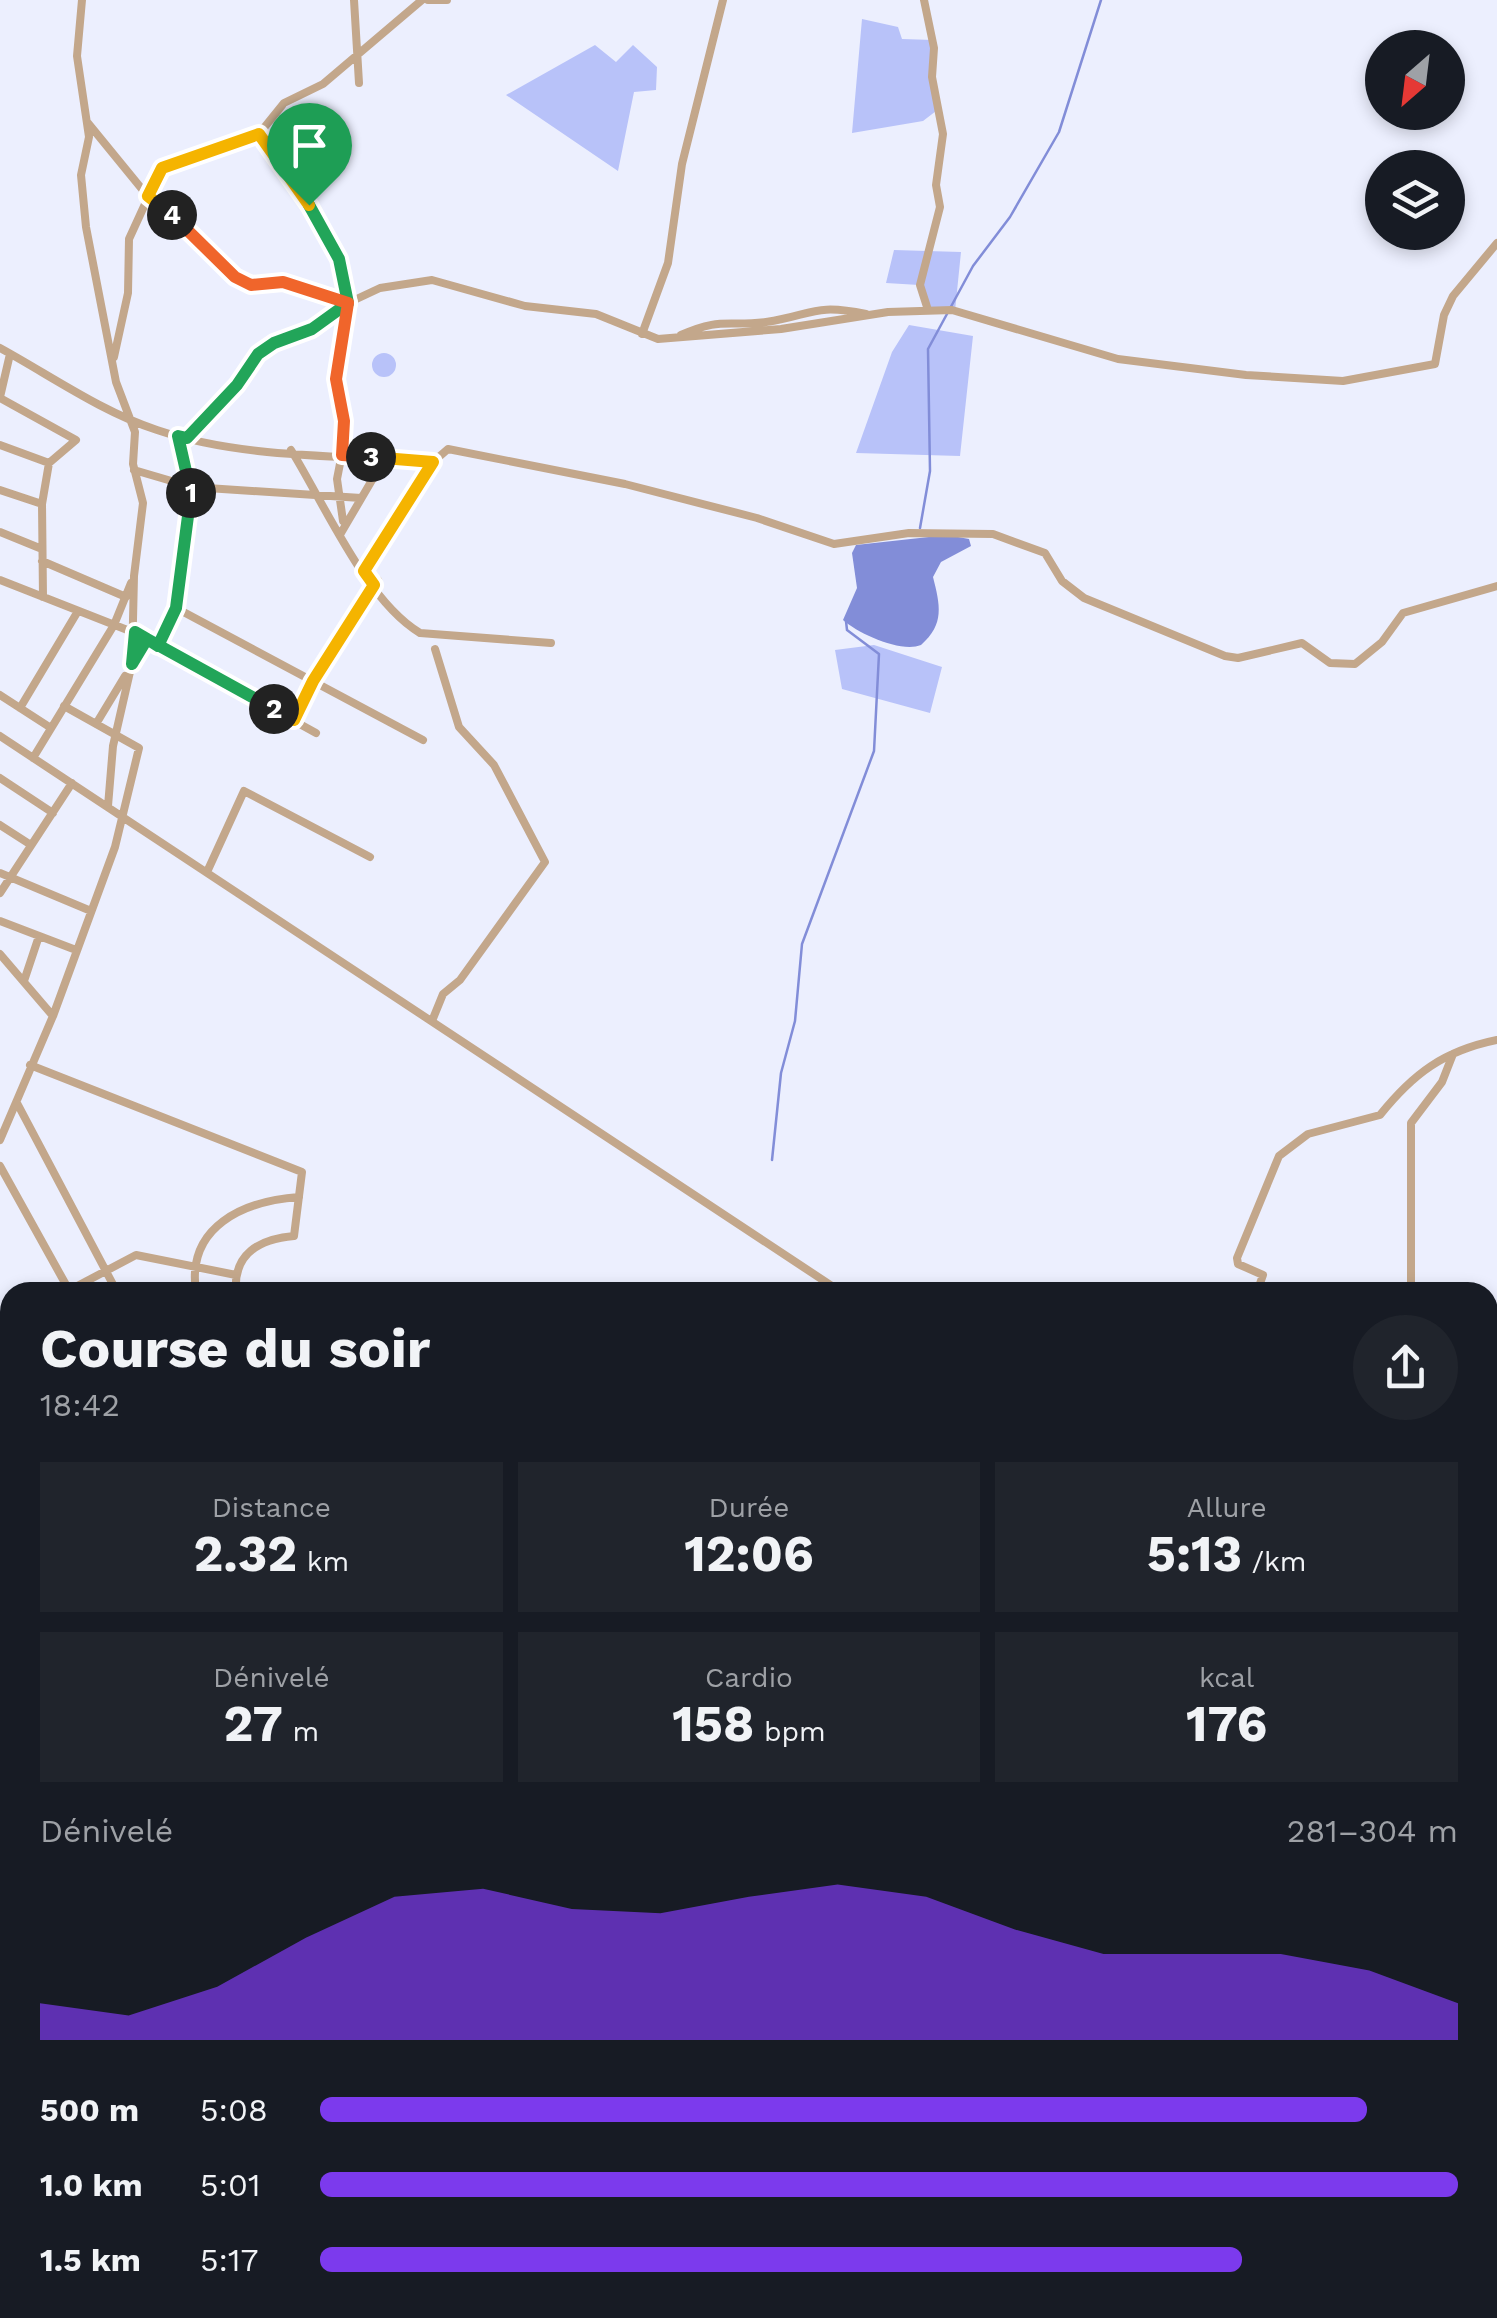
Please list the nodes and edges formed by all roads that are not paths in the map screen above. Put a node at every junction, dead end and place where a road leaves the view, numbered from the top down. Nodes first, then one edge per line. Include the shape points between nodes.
1 (82, 0) edge
2 (354, 0) edge
3 (425, 0) edge
4 (447, 0) edge
5 (723, 0) edge
6 (924, 0) edge
7 (357, 52) junction
8 (359, 83) dead end
9 (88, 123) junction
10 (259, 134) junction
11 (148, 196) junction
12 (1497, 243) edge
13 (348, 303) junction
14 (928, 310) junction
15 (870, 315) junction
16 (642, 334) junction
17 (674, 338) junction
18 (0, 348) edge
19 (10, 354) junction
20 (113, 362) junction
21 (0, 397) edge
22 (132, 420) junction
23 (183, 437) junction
24 (0, 445) edge
25 (291, 450) junction
26 (342, 455) junction
27 (385, 458) junction
28 (433, 462) junction
29 (48, 463) junction
30 (134, 470) junction
31 (192, 487) junction
32 (0, 490) edge
33 (320, 496) junction
34 (338, 497) junction
35 (361, 498) junction
36 (42, 504) junction
37 (343, 520) dead end
38 (0, 532) edge
39 (341, 533) junction
40 (42, 549) junction
41 (42, 561) junction
42 (364, 571) junction
43 (134, 576) junction
44 (0, 580) edge
45 (376, 583) junction
46 (1497, 586) edge
47 (43, 597) junction
48 (126, 597) junction
49 (176, 608) junction
50 (78, 610) junction
51 (114, 624) junction
52 (135, 632) junction
53 (147, 639) junction
54 (552, 643) dead end
55 (158, 646) junction
56 (435, 649) dead end
57 (132, 664) junction
58 (313, 681) junction
59 (0, 695) edge
60 (64, 706) junction
61 (20, 708) junction
62 (294, 720) junction
63 (96, 724) junction
64 (51, 728) junction
65 (316, 733) dead end
66 (115, 735) junction
67 (0, 736) edge
68 (422, 740) dead end
69 (33, 758) junction
70 (0, 778) edge
71 (72, 783) junction
72 (108, 806) junction
73 (52, 812) junction
74 (125, 817) junction
75 (0, 825) edge
76 (32, 845) junction
77 (370, 857) dead end
78 (0, 872) edge
79 (207, 872) junction
80 (9, 878) junction
81 (0, 892) edge
82 (91, 911) junction
83 (0, 920) edge
84 (39, 936) junction
85 (76, 950) junction
86 (0, 954) edge
87 (24, 981) junction
88 (53, 1016) junction
89 (432, 1020) junction
90 (1497, 1040) edge
91 (1453, 1053) junction
92 (30, 1065) junction
93 (17, 1103) junction
94 (0, 1140) edge
95 (0, 1166) edge
96 (299, 1197) junction
97 (197, 1264) junction
98 (106, 1272) junction
99 (236, 1275) junction
100 (63, 1282) edge
101 (87, 1282) edge
102 (111, 1282) edge
103 (196, 1282) edge
104 (236, 1282) edge
105 (826, 1282) edge
106 (1261, 1282) edge
107 (1411, 1282) edge

1 - 9 street via 76,56
2 - 7 street
3 - 4 street
3 - 7 street
5 - 16 street via 682,164 668,262
6 - 14 street via 943,134 940,206 920,285
7 - 8 street
7 - 10 street via 323,84 284,103
9 - 11 street
9 - 20 street via 81,176
10 - 11 street via 168,164
10 - 13 street via 339,259
11 - 13 street via 235,277 251,285 283,282
11 - 20 street via 129,239 126,306
12 - 14 street via 1453,296 1436,364 1343,382 1118,358 991,318
13 - 16 street via 380,288 432,280 525,306 596,314
13 - 23 street via 258,354 237,385
13 - 26 street via 336,379
14 - 15 street
15 - 17 street
15 - 17 street via 819,307 762,322 708,322
16 - 17 street
18 - 19 street
19 - 21 street
19 - 22 street
20 - 22 street
21 - 29 street via 74,435 73,445
22 - 23 street
22 - 30 street
23 - 25 street
23 - 31 street
24 - 29 street
25 - 26 street
25 - 33 street
26 - 27 street
26 - 34 street
27 - 28 street
27 - 35 street
28 - 42 street
28 - 46 street via 448,449 609,480 834,544 948,531 1009,538 1045,552 1072,592 1230,658 1302,643 1330,663 1355,664 1402,613
29 - 36 street
30 - 31 street
30 - 43 street via 142,503
31 - 33 street
31 - 49 street
32 - 36 street
33 - 34 street
33 - 39 street
34 - 35 street
34 - 37 street
35 - 39 street
36 - 40 street
38 - 40 street
39 - 42 street
40 - 41 street
41 - 47 street
41 - 48 street
42 - 45 street
43 - 48 street
43 - 52 street
44 - 47 street
45 - 54 street via 420,633
45 - 58 street
47 - 50 street
48 - 51 street
49 - 55 street
49 - 58 street
50 - 51 street
50 - 61 street
51 - 52 street
51 - 60 street
52 - 53 street
52 - 57 street
53 - 55 street
53 - 57 street
55 - 62 street
56 - 89 street via 459,728 494,765 545,862 443,994
57 - 63 street
57 - 66 street
58 - 62 street
58 - 68 street
59 - 61 street
60 - 63 street
60 - 64 street
61 - 64 street
62 - 65 street
63 - 66 street
64 - 69 street
66 - 72 street
66 - 74 street via 139,748
67 - 69 street
69 - 71 street
70 - 73 street
71 - 72 street
71 - 73 street
72 - 74 street
73 - 76 street
74 - 79 street
74 - 82 street
75 - 76 street
76 - 80 street
77 - 79 street via 244,791
78 - 80 street
79 - 89 street
80 - 81 street
80 - 82 street
82 - 85 street
83 - 84 street
84 - 85 street
84 - 87 street
85 - 88 street
86 - 87 street
87 - 88 street
88 - 92 street
89 - 105 street
90 - 91 street
91 - 106 street via 1399,1088 1380,1115 1308,1134 1276,1159 1237,1258 1263,1276
91 - 107 street via 1442,1082 1411,1123
92 - 93 street
92 - 96 street via 302,1172
93 - 94 street
93 - 98 street
95 - 100 street
96 - 97 street via 236,1210 210,1232
96 - 99 street via 294,1236 254,1248
97 - 98 street via 136,1255
97 - 99 street
97 - 103 street
98 - 101 street
98 - 102 street
99 - 104 street

